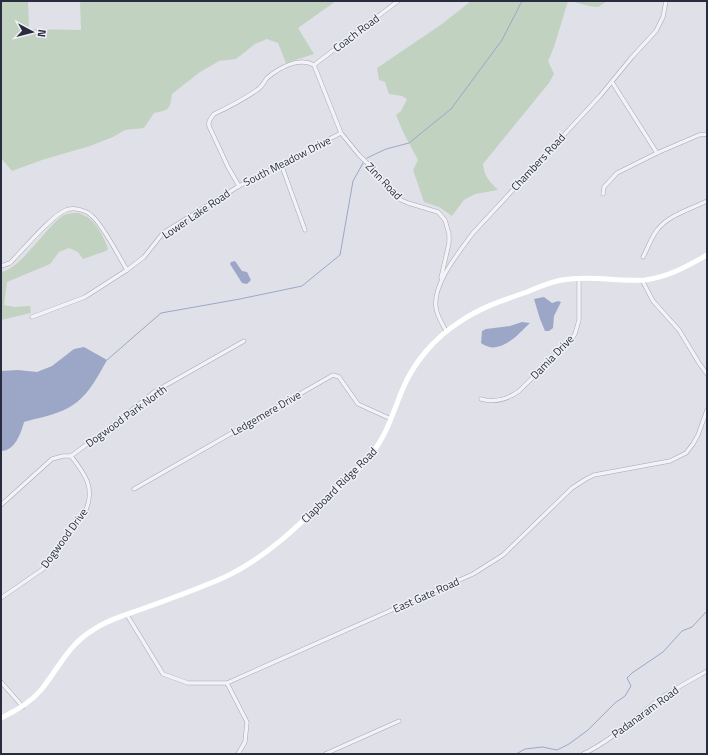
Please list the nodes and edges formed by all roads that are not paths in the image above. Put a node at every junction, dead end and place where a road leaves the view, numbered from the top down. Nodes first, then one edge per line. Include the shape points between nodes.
1 (398, 1) edge
2 (666, 1) edge
3 (314, 65) junction
4 (612, 82) junction
5 (340, 133) junction
6 (707, 134) edge
7 (656, 153) junction
8 (281, 164) junction
9 (239, 186) junction
10 (602, 194) dead end
11 (707, 201) edge
12 (305, 230) dead end
13 (707, 255) edge
14 (643, 257) dead end
15 (1, 266) edge
16 (127, 270) junction
17 (579, 278) junction
18 (642, 280) junction
19 (440, 281) junction
20 (32, 318) dead end
21 (446, 331) junction
22 (244, 341) dead end
23 (707, 374) edge
24 (481, 399) dead end
25 (707, 410) edge
26 (391, 418) junction
27 (71, 456) junction
28 (134, 489) dead end
29 (1, 505) edge
30 (1, 598) edge
31 (127, 614) junction
32 (707, 671) edge
33 (1, 682) edge
34 (227, 683) junction
35 (23, 707) junction
36 (1, 718) edge
37 (399, 721) dead end
38 (238, 754) edge
39 (325, 754) edge
40 (583, 754) edge

1 - 3 street, Coach Road
2 - 4 street, Chambers Road via 663,17 656,31
3 - 5 street, Zinn Road
3 - 9 street, South Meadow Drive via 296,62 283,68 268,78 259,89 214,114 208,122
4 - 7 street
4 - 19 street, Chambers Road via 473,233
5 - 8 street, South Meadow Drive
5 - 19 street, Zinn Road via 394,195 408,203 438,212 445,220 449,243
6 - 7 street
7 - 10 street via 617,173 604,187
8 - 9 street, South Meadow Drive
8 - 12 street
9 - 16 street, Lower Lake Road via 163,233 144,257
11 - 14 street via 662,224
13 - 18 main road, Clapboard Ridge Road via 674,272
15 - 16 street via 10,263 52,219 67,210 75,209 93,216
16 - 20 street, Lower Lake Road via 85,297
17 - 18 main road, Clapboard Ridge Road
17 - 21 main road, Clapboard Ridge Road via 561,280 495,303 467,316
17 - 24 street, Damia Drive via 578,328 571,340 511,397 488,401
18 - 23 street via 653,301 679,330
19 - 21 street, Chambers Road via 436,295 436,311
21 - 26 main road, Clapboard Ridge Road via 427,350 409,374
22 - 27 street, Dogwood Park North via 154,392
25 - 34 street, East Gate Road via 693,444 680,457 594,475 572,488 503,555 473,574
26 - 28 street, Ledgemere Drive via 358,404 339,377 333,375
26 - 31 main road, Clapboard Ridge Road via 381,442 366,461 271,549 215,581
27 - 29 street via 52,459
27 - 30 street, Dogwood Drive via 83,471 90,492 85,512 43,569
31 - 34 street, East Gate Road via 163,674 188,683
31 - 35 main road, Clapboard Ridge Road via 104,623 81,638 41,690
32 - 40 street, Padanaram Road via 664,696 614,735
33 - 35 street
34 - 38 street via 247,722 245,742
35 - 36 main road, Clapboard Ridge Road
37 - 39 street

